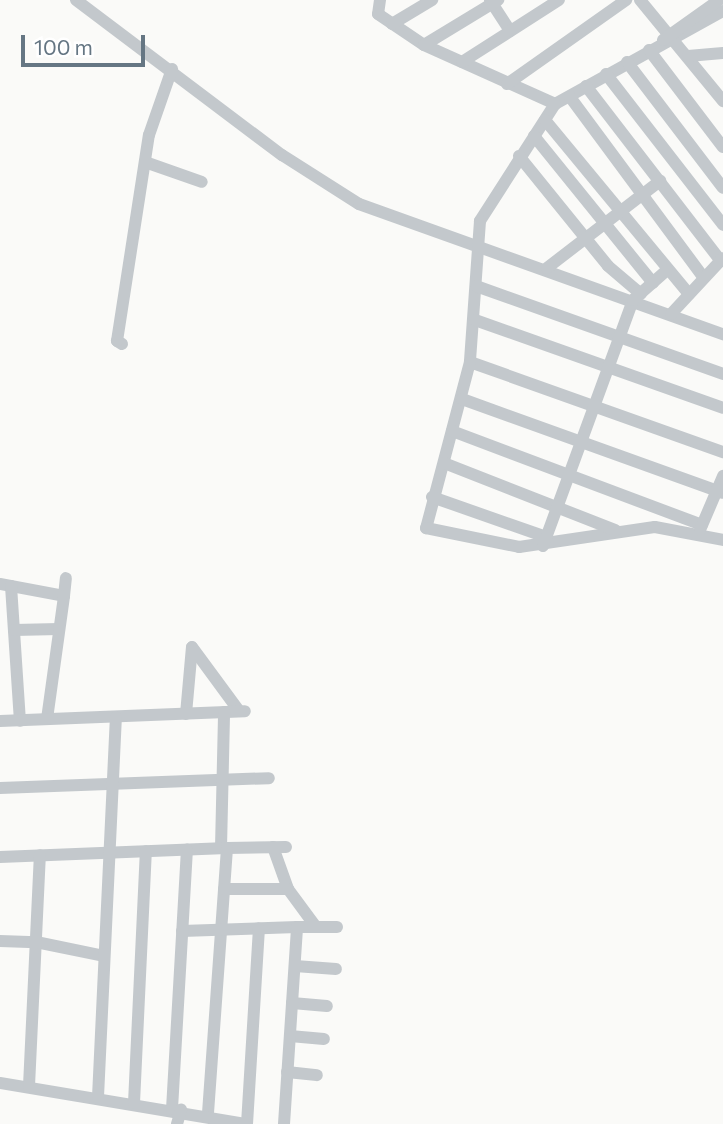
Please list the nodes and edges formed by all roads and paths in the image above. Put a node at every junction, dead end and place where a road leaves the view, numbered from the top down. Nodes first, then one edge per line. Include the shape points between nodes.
1 (76, 0) edge
2 (380, 0) edge
3 (432, 0) edge
4 (559, 0) edge
5 (626, 0) edge
6 (640, 0) edge
7 (719, 0) edge
8 (493, 1) edge
9 (723, 11) edge
10 (392, 24) junction
11 (510, 31) junction
12 (668, 39) junction
13 (424, 45) junction
14 (649, 50) junction
15 (723, 53) edge
16 (688, 56) junction
17 (462, 62) junction
18 (627, 62) junction
19 (172, 69) junction
20 (606, 74) junction
21 (507, 84) junction
22 (586, 86) junction
23 (570, 97) junction
24 (723, 101) edge
25 (555, 104) junction
26 (545, 120) junction
27 (534, 136) junction
28 (723, 147) edge
29 (519, 156) junction
30 (145, 162) junction
31 (660, 181) junction
32 (202, 182) dead end
33 (723, 188) edge
34 (640, 195) junction
35 (621, 209) junction
36 (601, 222) junction
37 (723, 225) edge
38 (584, 236) junction
39 (479, 244) junction
40 (722, 259) edge
41 (547, 268) junction
42 (667, 270) junction
43 (705, 278) junction
44 (653, 283) junction
45 (476, 286) junction
46 (689, 295) junction
47 (637, 297) junction
48 (671, 314) junction
49 (475, 320) junction
50 (723, 334) edge
51 (620, 336) junction
52 (122, 344) dead end
53 (470, 362) junction
54 (609, 367) junction
55 (723, 374) edge
56 (462, 399) junction
57 (595, 405) junction
58 (723, 408) edge
59 (452, 431) junction
60 (581, 443) junction
61 (723, 452) edge
62 (443, 463) junction
63 (568, 473) junction
64 (723, 476) edge
65 (720, 492) edge
66 (432, 497) junction
67 (557, 505) junction
68 (700, 529) junction
69 (615, 530) junction
70 (723, 540) edge
71 (545, 542) junction
72 (66, 578) dead end
73 (5, 585) edge
74 (64, 596) junction
75 (59, 629) junction
76 (14, 631) junction
77 (224, 712) junction
78 (186, 714) junction
79 (116, 717) junction
80 (47, 719) junction
81 (20, 720) junction
82 (0, 721) edge
83 (269, 778) dead end
84 (223, 780) junction
85 (113, 784) junction
86 (0, 788) edge
87 (224, 848) junction
88 (187, 849) junction
89 (146, 851) junction
90 (109, 852) junction
91 (40, 855) junction
92 (0, 857) edge
93 (224, 889) junction
94 (288, 889) junction
95 (337, 926) dead end
96 (297, 927) junction
97 (316, 927) junction
98 (259, 928) junction
99 (221, 930) junction
100 (182, 931) junction
101 (0, 941) edge
102 (37, 942) junction
103 (104, 956) junction
104 (295, 966) junction
105 (336, 970) dead end
106 (292, 1003) junction
107 (327, 1006) dead end
108 (290, 1036) junction
109 (324, 1039) dead end
110 (287, 1072) junction
111 (317, 1075) dead end
112 (0, 1083) edge
113 (29, 1086) junction
114 (98, 1097) junction
115 (134, 1103) junction
116 (176, 1109) junction
117 (208, 1116) junction
118 (177, 1124) edge
119 (245, 1124) edge
120 (284, 1124) edge

1 - 19 street
2 - 10 street via 377,13
3 - 10 street
4 - 11 street
5 - 21 street
6 - 12 street
7 - 12 street
8 - 11 street
8 - 13 street
9 - 12 street
10 - 13 street
11 - 17 street
12 - 14 street
12 - 16 street
13 - 17 street
14 - 18 street
14 - 28 street
15 - 16 street
16 - 24 street
17 - 21 street
18 - 20 street
18 - 33 street
19 - 30 street
19 - 39 street via 282,155 359,204
20 - 22 street
20 - 37 street
21 - 25 street
22 - 23 street
22 - 31 street
23 - 25 street
23 - 34 street
25 - 26 street
26 - 27 street
26 - 35 street
27 - 29 street
27 - 36 street
29 - 38 street
29 - 39 street via 484,210
30 - 32 street
30 - 52 street via 117,339
31 - 34 street
31 - 40 street
34 - 35 street
34 - 43 street
35 - 36 street
35 - 42 street
36 - 38 street
36 - 44 street
38 - 41 street
38 - 47 street
39 - 41 street
39 - 45 street
40 - 43 street
41 - 47 street
42 - 44 street
42 - 46 street
43 - 46 street
44 - 47 street
45 - 49 street
45 - 51 street
46 - 48 street
47 - 48 street
47 - 51 street
48 - 50 street
49 - 53 street
49 - 54 street
51 - 54 street
51 - 55 street
53 - 56 street
53 - 57 street
54 - 57 street
54 - 58 street
56 - 59 street
56 - 60 street
57 - 60 street
57 - 61 street
59 - 62 street
59 - 63 street
60 - 63 street
60 - 65 street
62 - 66 street
62 - 67 street
63 - 67 street
63 - 68 street
64 - 65 street
65 - 68 street
66 - 71 street
66 - 71 street via 424,524 428,530 519,547
67 - 69 street
67 - 71 street
68 - 69 street
68 - 70 street
69 - 71 street
72 - 74 street
73 - 74 street
73 - 76 street
74 - 75 street
75 - 76 street
75 - 80 street
76 - 81 street
77 - 78 street
77 - 78 street via 242,711 192,647
77 - 84 street
78 - 79 street
79 - 80 street
79 - 85 street
80 - 81 street
81 - 82 street
83 - 84 street
84 - 85 street
84 - 87 street
85 - 86 street
85 - 90 street
87 - 88 street
87 - 93 street
87 - 94 street via 279,847
88 - 89 street
88 - 100 street
89 - 90 street
89 - 115 street
90 - 91 street
90 - 103 street
91 - 92 street
91 - 102 street
93 - 94 street
93 - 99 street
94 - 97 street
95 - 97 street
96 - 97 street
96 - 98 street
96 - 104 street
98 - 99 street
98 - 119 street
99 - 100 street
99 - 117 street
100 - 116 street
101 - 102 street
102 - 103 street
102 - 113 street
103 - 114 street
104 - 105 street
104 - 106 street
106 - 107 street
106 - 108 street
108 - 109 street
108 - 110 street
110 - 111 street
110 - 120 street
112 - 113 street
113 - 114 street
114 - 115 street
115 - 116 street
116 - 117 street
116 - 118 street
117 - 119 street

